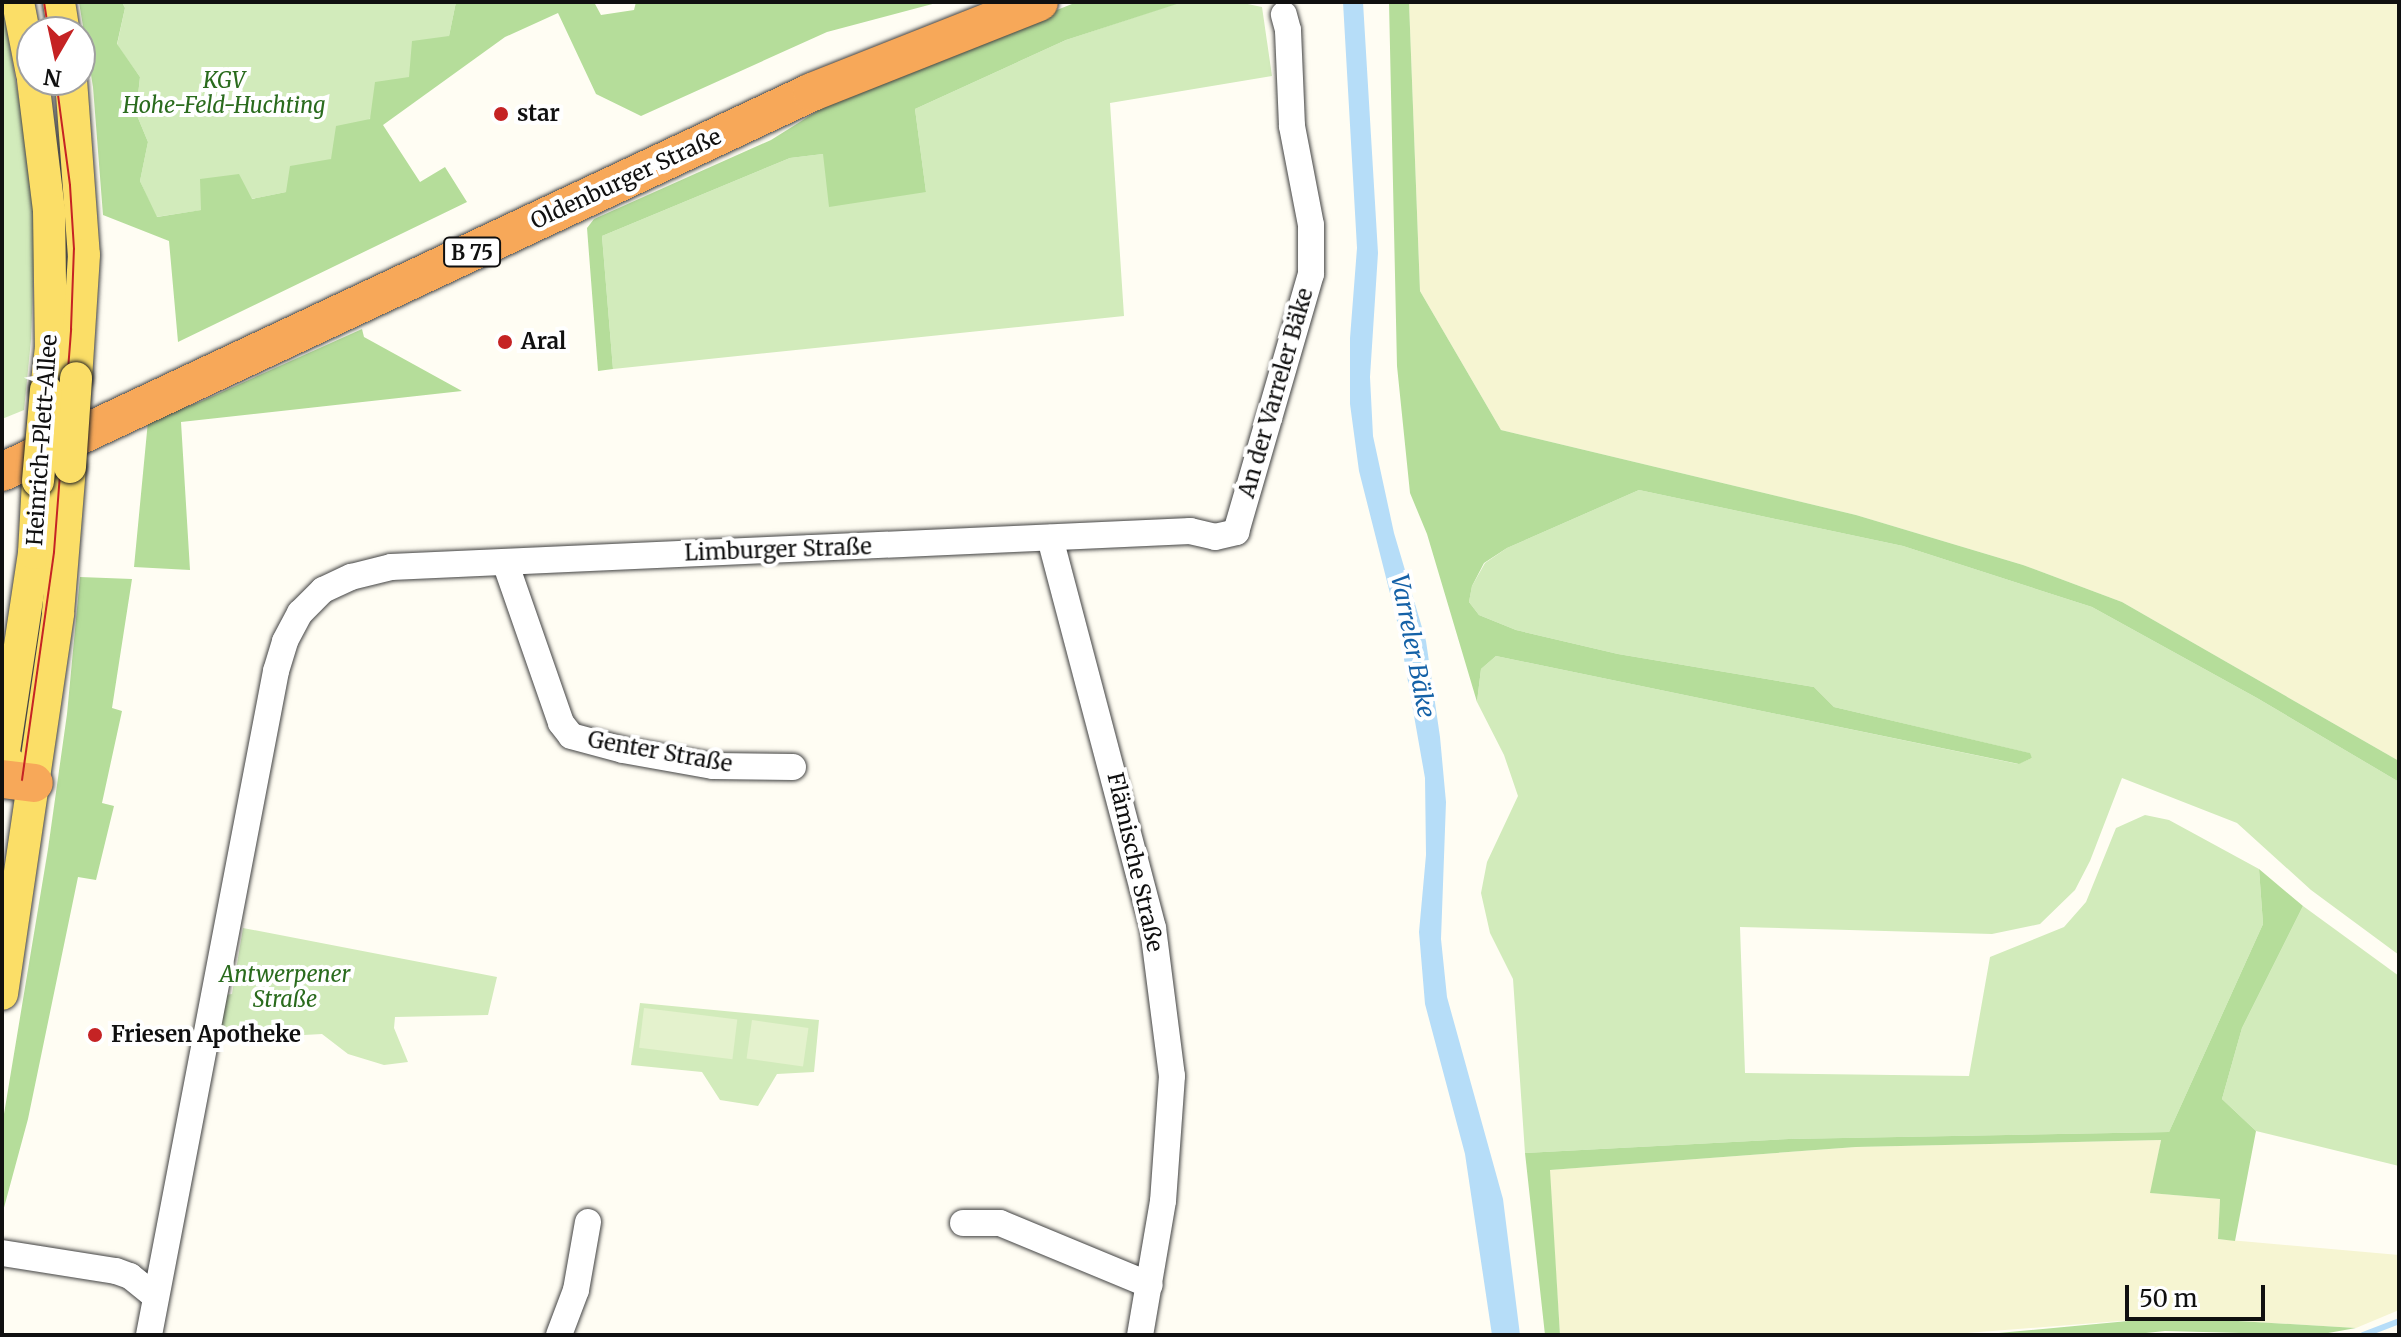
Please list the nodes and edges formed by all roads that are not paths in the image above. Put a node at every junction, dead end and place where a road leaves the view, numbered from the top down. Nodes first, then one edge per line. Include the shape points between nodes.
1 (976, 2) edge
2 (1039, 2) edge
3 (1284, 15) dead end
4 (34, 96) edge
5 (72, 96) edge
6 (2, 448) edge
7 (20, 476) edge
8 (1236, 532) joint
9 (1050, 538) junction
10 (505, 562) junction
11 (793, 767) dead end
12 (18, 781) edge
13 (2, 994) edge
14 (588, 1222) dead end
15 (963, 1223) dead end
16 (2, 1253) edge
17 (1150, 1285) junction
18 (156, 1297) junction
19 (149, 1335) edge
20 (559, 1335) edge
21 (1140, 1335) edge

1 - 6 highway, Oldenburger Straße / B 75 via 807,72
2 - 7 highway, Oldenburger Straße / B 75 via 812,92
3 - 8 street, An der Varreler Bäke via 1292,126 1311,225 1311,274
4 - 7 main road, Heinrich-Plett-Allee, bridge via 49,210 51,347 46,390
5 - 12 main road, Heinrich-Plett-Allee, bridge via 84,255 70,467 58,613
7 - 12 main road, Heinrich-Plett-Allee via 34,553 3,758
8 - 9 street, Limburger Straße via 1215,537 1190,531
9 - 10 street, Limburger Straße
9 - 17 street, Flämische Straße via 1153,928 1172,1076 1170,1142
10 - 11 street, Genter Straße via 561,723 571,736 713,766
10 - 18 street, Limburger Straße via 391,567 351,577 323,590 300,613 285,641
12 - 13 main road, Heinrich-Plett-Allee
14 - 20 street via 576,1290
15 - 17 street via 1000,1223
16 - 18 street via 116,1271
17 - 21 street, Flämische Straße
18 - 19 street

